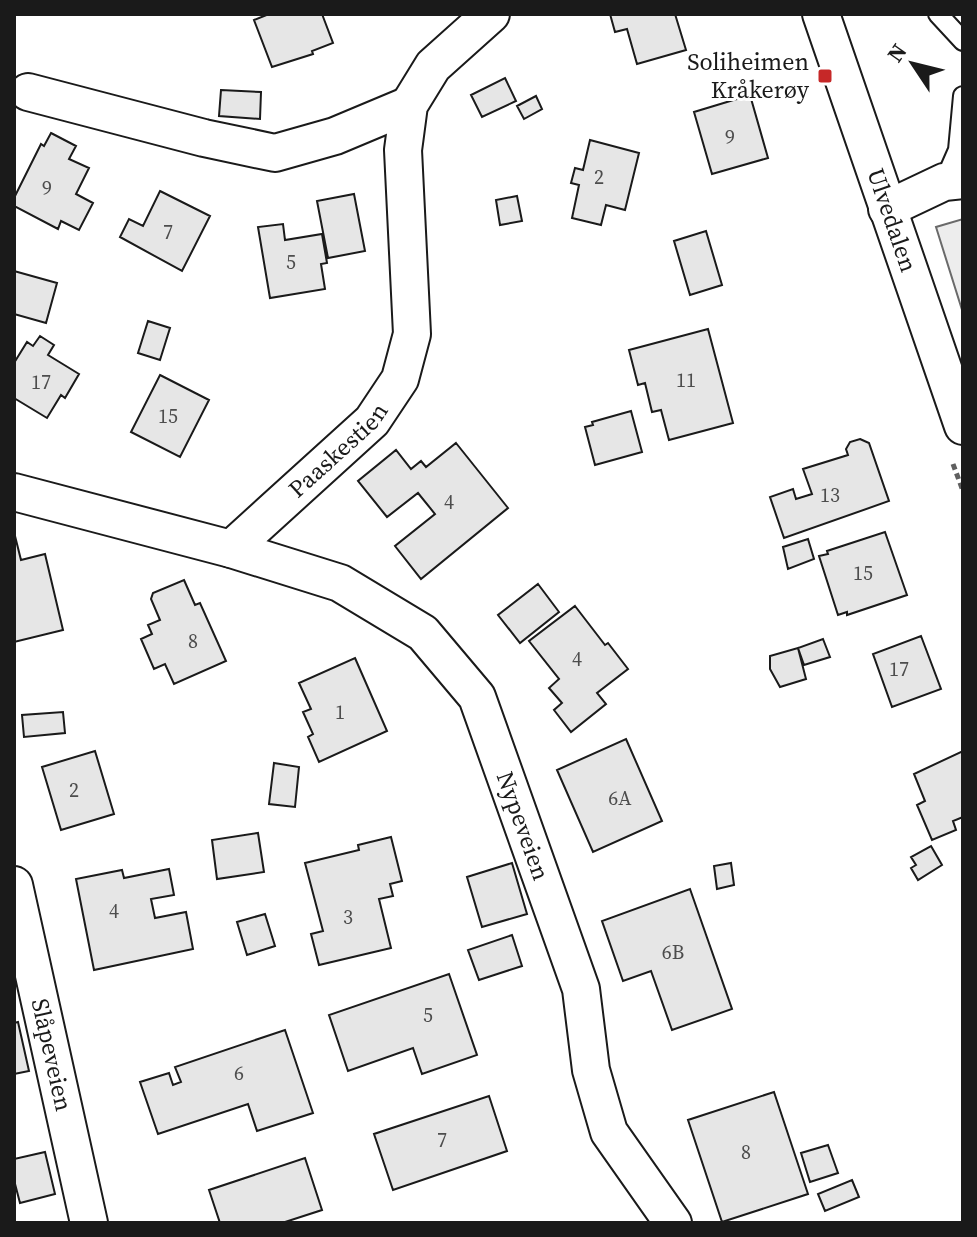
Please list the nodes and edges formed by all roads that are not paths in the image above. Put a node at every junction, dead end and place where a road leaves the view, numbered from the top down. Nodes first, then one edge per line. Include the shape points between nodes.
1 (491, 14) edge
2 (821, 14) edge
3 (938, 14) edge
4 (963, 41) edge
5 (28, 92) dead end
6 (963, 96) edge
7 (409, 105) junction
8 (953, 181) edge
9 (887, 209) junction
10 (963, 426) edge
11 (14, 492) edge
12 (231, 549) junction
13 (14, 885) edge
14 (89, 1223) edge
15 (673, 1223) edge

1 - 7 street, Paaskestien via 433,66
2 - 9 street, Ulvedalen
3 - 4 lane
5 - 7 street via 275,153 335,136
6 - 8 lane
7 - 12 street, Paaskestien via 403,150 412,334 400,379 372,421
8 - 9 street
9 - 10 street, Ulvedalen
11 - 12 street
12 - 15 street, Nypeveien via 340,583 423,633 477,697 581,989 591,1070 609,1132
13 - 14 street, Slåpeveien

